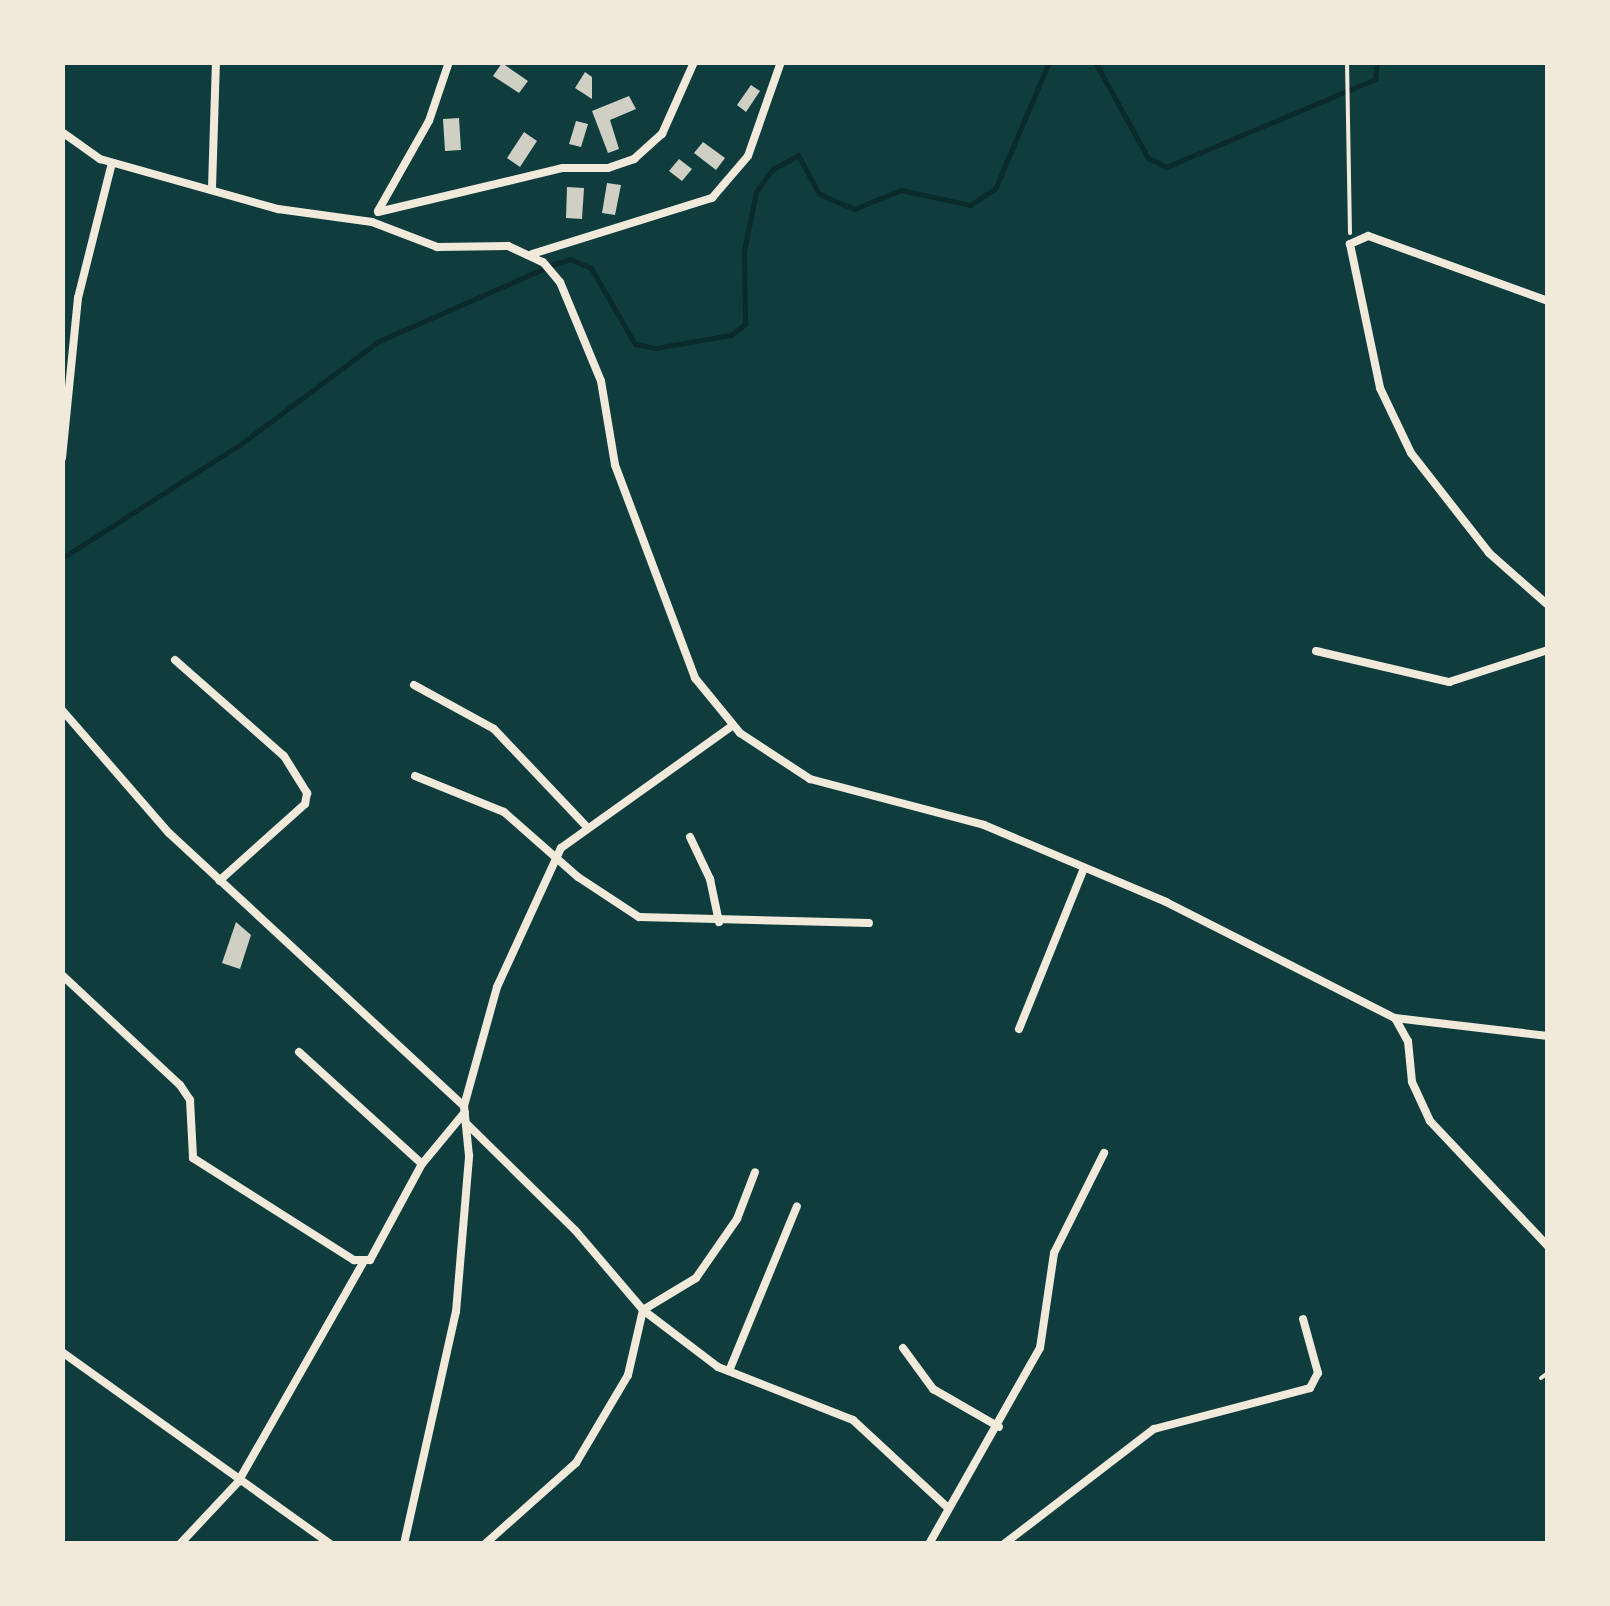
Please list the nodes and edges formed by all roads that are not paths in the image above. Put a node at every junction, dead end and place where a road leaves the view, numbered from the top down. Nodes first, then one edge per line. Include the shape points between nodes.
1 (216, 62) edge
2 (449, 62) edge
3 (694, 62) edge
4 (781, 62) edge
5 (62, 132) edge
6 (112, 163) junction
7 (212, 188) junction
8 (378, 212) junction
9 (372, 222) junction
10 (532, 254) junction
11 (1548, 301) edge
12 (62, 458) edge
13 (1548, 605) edge
14 (1548, 650) edge
15 (1316, 651) dead end
16 (175, 660) dead end
17 (414, 685) dead end
18 (62, 710) edge
19 (732, 726) junction
20 (415, 776) dead end
21 (586, 826) junction
22 (690, 838) dead end
23 (556, 855) junction
24 (1084, 868) junction
25 (219, 881) junction
26 (719, 922) junction
27 (869, 923) dead end
28 (62, 976) edge
29 (1396, 1018) junction
30 (1020, 1029) dead end
31 (1548, 1036) edge
32 (299, 1052) dead end
33 (465, 1109) junction
34 (466, 1123) junction
35 (1104, 1153) dead end
36 (422, 1164) junction
37 (754, 1172) dead end
38 (797, 1206) dead end
39 (1548, 1246) edge
40 (364, 1263) junction
41 (643, 1310) junction
42 (1303, 1319) dead end
43 (903, 1348) dead end
44 (62, 1352) edge
45 (728, 1370) junction
46 (999, 1427) junction
47 (238, 1482) junction
48 (946, 1506) junction
49 (180, 1544) edge
50 (330, 1544) edge
51 (404, 1544) edge
52 (484, 1544) edge
53 (929, 1544) edge
54 (1004, 1544) edge

1 - 7 street
2 - 8 street via 429,122
3 - 8 street via 662,134 634,159 608,168 563,168
4 - 10 street via 748,156 712,198
5 - 6 street
6 - 7 street
6 - 12 street via 78,298
7 - 9 street via 310,216
8 - 9 street
9 - 10 street via 419,244 508,246
10 - 19 street via 560,282 601,381 615,466 695,678
11 - 13 street via 1368,236 1350,244 1380,388 1411,453 1490,553
14 - 15 street via 1449,682
16 - 25 street via 284,756 307,793 304,804
17 - 21 street via 503,736
18 - 25 street
19 - 21 street
19 - 24 street via 760,752 810,779 984,825
20 - 23 street via 504,812
21 - 23 street
22 - 26 street via 710,879
23 - 26 street via 639,917
23 - 33 street via 496,988
24 - 29 street via 1348,989
24 - 30 street
25 - 33 street
26 - 27 street
28 - 40 street via 180,1085 190,1100 193,1158
29 - 31 street
29 - 39 street via 1430,1121
32 - 36 street
33 - 34 street
33 - 36 street
34 - 41 street via 575,1230
34 - 51 street via 456,1312
35 - 46 street via 1054,1253 1040,1348
36 - 40 street
37 - 41 street via 737,1219 696,1278
38 - 45 street
40 - 47 street
41 - 45 street
41 - 52 street via 628,1375 576,1464
42 - 54 street via 1318,1373 1310,1388 1154,1430
43 - 46 street via 932,1389
44 - 47 street
45 - 48 street via 852,1420
46 - 48 street
47 - 49 street
47 - 50 street
48 - 53 street

